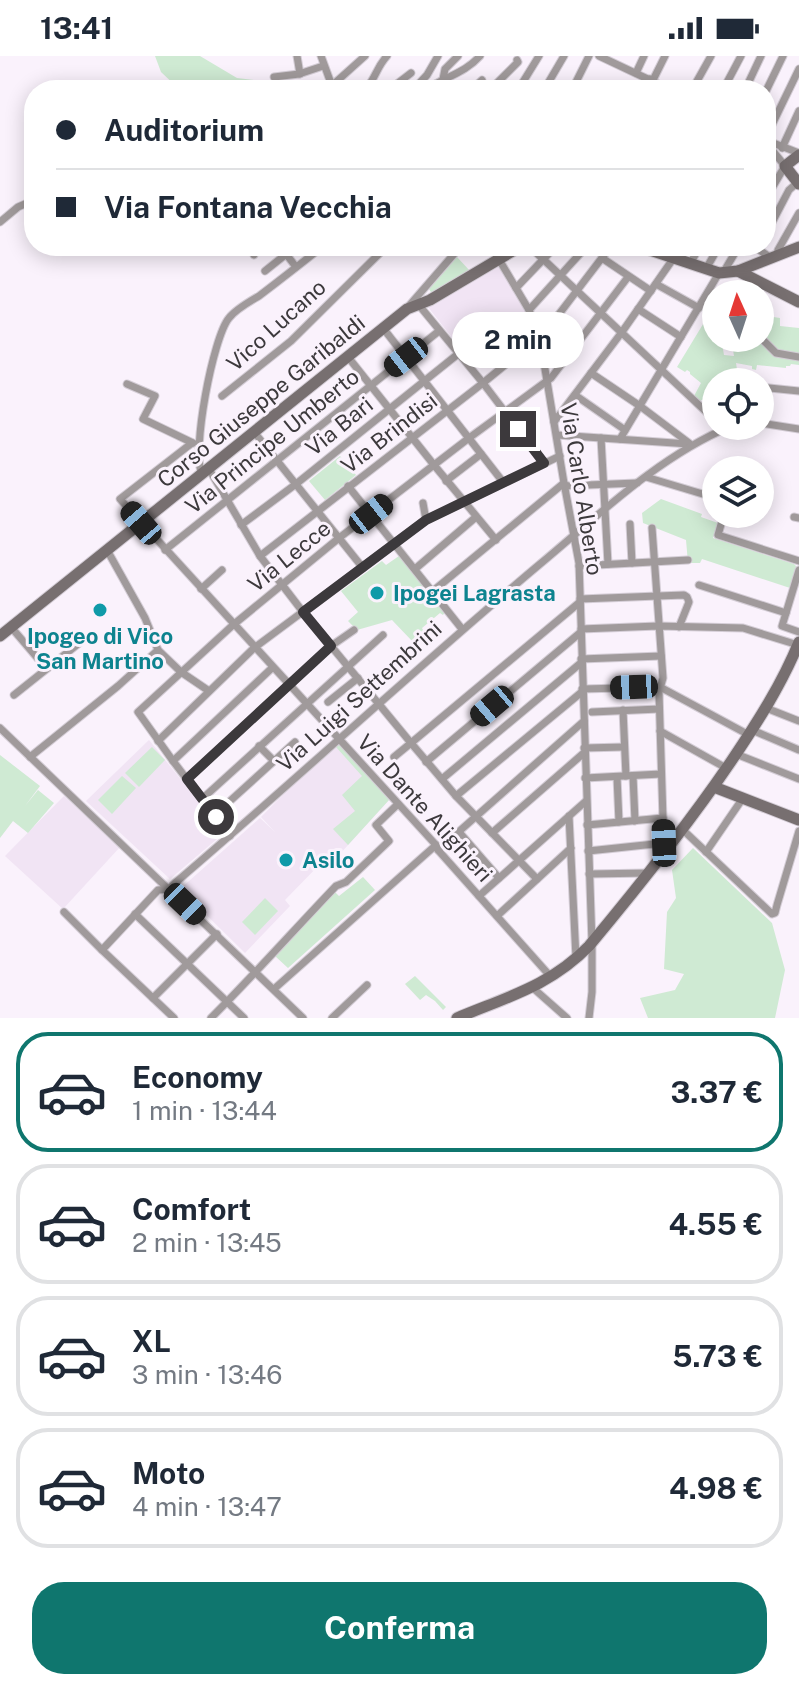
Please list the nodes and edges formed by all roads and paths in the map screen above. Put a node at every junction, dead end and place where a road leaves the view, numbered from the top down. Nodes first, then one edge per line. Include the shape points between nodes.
1 (297, 56) edge
2 (321, 56) edge
3 (366, 56) edge
4 (387, 56) edge
5 (438, 56) edge
6 (458, 56) edge
7 (480, 56) edge
8 (539, 56) edge
9 (564, 56) edge
10 (589, 56) edge
11 (601, 56) edge
12 (623, 56) edge
13 (644, 56) edge
14 (665, 56) edge
15 (711, 56) edge
16 (741, 56) edge
17 (761, 56) edge
18 (783, 56) edge
19 (517, 57) edge
20 (619, 65) junction
21 (323, 66) junction
22 (377, 67) junction
23 (799, 69) edge
24 (411, 73) dead end
25 (636, 73) junction
26 (300, 74) junction
27 (427, 75) junction
28 (274, 77) dead end
29 (327, 80) edge
30 (339, 80) edge
31 (375, 80) edge
32 (402, 80) edge
33 (422, 80) edge
34 (436, 80) edge
35 (440, 80) edge
36 (444, 80) edge
37 (500, 80) edge
38 (525, 80) edge
39 (550, 80) edge
40 (577, 80) edge
41 (651, 80) joint
42 (698, 80) edge
43 (728, 80) edge
44 (750, 80) edge
45 (771, 80) edge
46 (790, 87) junction
47 (799, 91) edge
48 (799, 111) edge
49 (776, 119) edge
50 (776, 144) edge
51 (782, 148) junction
52 (799, 154) edge
53 (776, 155) edge
54 (785, 166) junction
55 (776, 181) edge
56 (798, 183) edge
57 (24, 204) edge
58 (799, 213) edge
59 (776, 215) edge
60 (0, 222) edge
61 (799, 247) edge
62 (776, 254) edge
63 (284, 256) edge
64 (288, 256) edge
65 (310, 256) edge
66 (377, 256) edge
67 (453, 256) edge
68 (488, 256) edge
69 (499, 256) edge
70 (540, 256) edge
71 (546, 256) edge
72 (578, 256) edge
73 (668, 256) edge
74 (674, 256) edge
75 (694, 256) edge
76 (713, 256) edge
77 (732, 256) edge
78 (774, 257) joint
79 (602, 258) joint
80 (543, 259) junction
81 (673, 259) junction
82 (690, 264) junction
83 (296, 267) junction
84 (706, 269) junction
85 (265, 271) dead end
86 (738, 271) junction
87 (721, 273) junction
88 (560, 275) junction
89 (628, 277) junction
90 (654, 287) junction
91 (516, 288) junction
92 (578, 290) junction
93 (799, 302) edge
94 (412, 307) junction
95 (699, 308) junction
96 (638, 309) junction
97 (529, 310) junction
98 (601, 312) junction
99 (383, 328) junction
100 (439, 331) junction
101 (622, 332) junction
102 (681, 337) junction
103 (540, 339) junction
104 (774, 351) edge
105 (458, 354) junction
106 (348, 357) junction
107 (406, 357) junction
108 (799, 357) edge
109 (662, 369) junction
110 (591, 373) junction
111 (547, 381) junction
112 (424, 382) junction
113 (483, 383) junction
114 (127, 384) dead end
115 (371, 385) junction
116 (774, 388) edge
117 (799, 391) edge
118 (575, 395) junction
119 (222, 396) dead end
120 (640, 406) junction
121 (702, 408) edge
122 (390, 409) junction
123 (447, 411) junction
124 (505, 412) junction
125 (554, 422) junction
126 (774, 425) edge
127 (799, 429) edge
128 (625, 430) junction
129 (254, 432) junction
130 (557, 435) junction
131 (412, 437) junction
132 (469, 438) junction
133 (601, 438) junction
134 (620, 439) junction
135 (702, 439) edge
136 (195, 444) junction
137 (691, 444) junction
138 (481, 454) junction
139 (560, 456) junction
140 (276, 460) junction
141 (544, 463) junction
142 (434, 465) junction
143 (205, 472) junction
144 (646, 477) junction
145 (446, 481) junction
146 (503, 482) junction
147 (637, 483) junction
148 (296, 484) junction
149 (564, 484) junction
150 (603, 484) junction
151 (348, 486) junction
152 (702, 494) edge
153 (226, 500) junction
154 (463, 501) junction
155 (423, 503) dead end
156 (605, 509) junction
157 (317, 511) junction
158 (371, 514) junction
159 (476, 517) junction
160 (426, 520) junction
161 (141, 523) junction
162 (630, 524) dead end
163 (241, 525) junction
164 (652, 528) dead end
165 (720, 528) edge
166 (574, 535) junction
167 (339, 538) junction
168 (496, 540) junction
169 (395, 544) junction
170 (107, 550) junction
171 (165, 550) junction
172 (260, 556) junction
173 (688, 560) dead end
174 (654, 561) junction
175 (799, 561) edge
176 (632, 563) junction
177 (608, 564) junction
178 (579, 566) junction
179 (363, 568) junction
180 (415, 569) junction
181 (222, 570) dead end
182 (799, 570) edge
183 (282, 585) junction
184 (699, 585) dead end
185 (201, 589) junction
186 (433, 591) junction
187 (656, 596) junction
188 (580, 601) junction
189 (303, 612) junction
190 (786, 613) junction
191 (233, 625) junction
192 (658, 626) junction
193 (11, 627) junction
194 (679, 627) junction
195 (462, 629) junction
196 (354, 630) dead end
197 (581, 630) junction
198 (383, 635) dead end
199 (0, 636) edge
200 (83, 640) dead end
201 (799, 640) edge
202 (331, 646) junction
203 (254, 648) junction
204 (158, 650) junction
205 (661, 656) junction
206 (582, 660) junction
207 (347, 666) junction
208 (46, 668) junction
209 (272, 668) junction
210 (181, 672) junction
211 (358, 678) junction
212 (288, 685) junction
213 (660, 687) junction
214 (582, 690) junction
215 (209, 691) junction
216 (14, 695) dead end
217 (328, 702) dead end
218 (379, 703) junction
219 (306, 704) junction
220 (766, 708) junction
221 (659, 709) junction
222 (623, 710) junction
223 (592, 712) dead end
224 (584, 721) junction
225 (799, 721) edge
226 (0, 728) edge
227 (660, 731) junction
228 (750, 733) junction
229 (338, 739) junction
230 (158, 741) junction
231 (295, 742) dead end
232 (411, 743) junction
233 (259, 746) junction
234 (624, 747) junction
235 (584, 750) junction
236 (799, 750) edge
237 (736, 754) junction
238 (30, 757) junction
239 (394, 757) dead end
240 (173, 761) junction
241 (274, 761) junction
242 (426, 762) junction
243 (726, 768) junction
244 (661, 774) junction
245 (625, 776) junction
246 (585, 778) junction
247 (187, 779) junction
248 (442, 779) junction
249 (799, 779) edge
250 (714, 787) junction
251 (456, 796) junction
252 (743, 798) junction
253 (202, 799) junction
254 (230, 801) dead end
255 (586, 801) junction
256 (398, 804) junction
257 (477, 816) junction
258 (569, 816) junction
259 (663, 818) junction
260 (799, 820) edge
261 (635, 821) junction
262 (619, 822) junction
263 (587, 825) junction
264 (683, 830) junction
265 (799, 831) edge
266 (459, 832) junction
267 (492, 833) junction
268 (230, 836) junction
269 (437, 847) junction
270 (571, 848) junction
271 (664, 848) junction
272 (588, 851) junction
273 (706, 852) junction
274 (518, 861) junction
275 (648, 873) junction
276 (589, 874) junction
277 (499, 878) junction
278 (537, 879) junction
279 (169, 889) junction
280 (479, 896) junction
281 (64, 912) dead end
282 (135, 914) junction
283 (497, 916) junction
284 (217, 934) junction
285 (592, 943) junction
286 (102, 950) junction
287 (576, 960) junction
288 (188, 963) junction
289 (257, 972) junction
290 (551, 977) junction
291 (367, 985) dead end
292 (533, 988) junction
293 (274, 989) junction
294 (153, 998) junction
295 (227, 1002) junction
296 (174, 1018) edge
297 (211, 1018) edge
298 (244, 1018) edge
299 (303, 1018) edge
300 (332, 1018) edge
301 (457, 1018) edge
302 (567, 1018) edge
303 (589, 1018) edge

1 - 26 street
2 - 21 street
3 - 22 street
3 - 30 street
4 - 22 street
5 - 27 street
6 - 35 street
7 - 36 street
8 - 38 street
9 - 39 street
10 - 40 street
11 - 20 street
12 - 20 street
13 - 25 street
14 - 41 street
15 - 42 street
16 - 43 street
17 - 44 street
18 - 45 street
19 - 37 street
20 - 25 street
21 - 26 street
21 - 29 street
22 - 31 street
23 - 46 street
24 - 32 street
25 - 41 street
26 - 28 street
27 - 33 street
27 - 34 street
46 - 47 street
46 - 49 street
48 - 51 street
50 - 51 street
51 - 52 street
52 - 54 street
53 - 54 street
54 - 55 street
54 - 56 street
56 - 59 street
57 - 60 street
58 - 62 street
61 - 78 street
63 - 85 street
64 - 83 street
65 - 83 street
66 - 119 street, Vico Lucano via 290,342
67 - 94 street, Corso Giuseppe Garibaldi
68 - 94 street via 430,300
69 - 91 street, Via Carlo Alberto
70 - 80 street
71 - 80 street
72 - 88 street
73 - 81 street
74 - 81 street
75 - 82 street
76 - 84 street
77 - 87 street
78 - 86 street
79 - 89 street
79 - 92 street, Via Brindisi
80 - 88 street
80 - 91 street
81 - 82 street
81 - 90 street
82 - 84 street
83 - 136 street via 227,319 216,344
84 - 87 street
86 - 87 street
86 - 93 street
87 - 95 street
88 - 92 street
88 - 97 street
89 - 90 street
89 - 98 street, Via Lecce
90 - 95 street
90 - 96 street
91 - 97 street, Via Carlo Alberto
92 - 98 street
92 - 103 street, Via Brindisi
94 - 99 street, Corso Giuseppe Garibaldi
94 - 100 street
95 - 102 street
96 - 101 street
96 - 102 street
97 - 103 street, Via Carlo Alberto
98 - 101 street
98 - 111 street, Via Lecce
99 - 106 street, Corso Giuseppe Garibaldi
99 - 107 street
100 - 105 street
100 - 107 street, Via Principe Umberto
101 - 109 street
101 - 110 street
102 - 109 street
103 - 111 street, Via Carlo Alberto
103 - 113 street, Via Brindisi
104 - 108 street
105 - 112 street, Via Bari
105 - 113 street
106 - 115 street
106 - 129 street, Corso Giuseppe Garibaldi
107 - 112 street
107 - 115 street, Via Principe Umberto
109 - 120 street
109 - 121 street
110 - 118 street
110 - 120 street
111 - 124 street, Via Lecce
111 - 125 street, Via Carlo Alberto
112 - 122 street, Via Bari
112 - 123 street
113 - 123 street, Via Brindisi
113 - 124 street
114 - 136 street via 155,396 143,419
115 - 122 street
115 - 140 street, Via Principe Umberto
116 - 117 street
118 - 125 street
118 - 128 street
120 - 128 street
120 - 137 street
122 - 131 street
122 - 148 street, Via Bari
123 - 131 street, Via Brindisi
123 - 132 street
124 - 132 street, Via Lecce
124 - 141 street
125 - 130 street, Via Carlo Alberto
126 - 127 street
128 - 134 street
129 - 140 street
129 - 143 street, Corso Giuseppe Garibaldi
130 - 133 street
130 - 139 street, Via Carlo Alberto
131 - 142 street
131 - 151 street, Via Brindisi
132 - 138 street
132 - 142 street, Via Lecce
133 - 134 street
133 - 150 street
134 - 137 street
135 - 137 street, Via Luigi Settembrini
136 - 143 street via 198,467
136 - 161 street, Via Dante Alighieri via 120,499
137 - 144 street, Via Luigi Settembrini
138 - 145 street
138 - 146 street
139 - 141 street
139 - 149 street, Via Carlo Alberto
140 - 148 street
140 - 153 street, Via Principe Umberto
141 - 146 street
142 - 145 street
142 - 158 street, Via Lecce
143 - 153 street
143 - 161 street, Corso Giuseppe Garibaldi
144 - 147 street, Via Luigi Settembrini
144 - 152 street
145 - 154 street
146 - 154 street
147 - 150 street
147 - 156 street, Via Luigi Settembrini
148 - 157 street
148 - 163 street, Via Bari
149 - 150 street
149 - 166 street, Via Carlo Alberto
149 - 168 street
150 - 156 street
151 - 157 street, Via Brindisi
151 - 158 street
153 - 163 street
153 - 171 street, Via Principe Umberto
154 - 159 street
154 - 160 street
155 - 160 street
156 - 166 street, Via Luigi Settembrini
156 - 177 street
157 - 167 street
157 - 172 street, Via Brindisi
158 - 167 street, Via Lecce
158 - 169 street
159 - 168 street
159 - 180 street
160 - 169 street
161 - 170 street, Corso Giuseppe Garibaldi
161 - 171 street, Via Dante Alighieri
162 - 176 street
163 - 172 street
164 - 174 street
165 - 175 street via 718,535
166 - 178 street, Via Carlo Alberto
166 - 195 street, Via Luigi Settembrini
167 - 179 street
167 - 183 street, Via Lecce
168 - 186 street
169 - 179 street
169 - 180 street
170 - 193 street, Corso Giuseppe Garibaldi
170 - 204 street
171 - 185 street, Via Dante Alighieri
172 - 183 street
173 - 174 street
174 - 176 street
174 - 187 street
176 - 177 street
177 - 178 street
178 - 188 street, Via Carlo Alberto
179 - 189 street
180 - 186 street
181 - 185 street
182 - 190 street
183 - 189 street
183 - 191 street, Via Lecce
184 - 190 street
185 - 191 street, Via Dante Alighieri
186 - 195 street
187 - 188 street
187 - 192 street
187 - 194 street via 687,597
188 - 197 street, Via Carlo Alberto
188 - 232 street
189 - 202 street
189 - 203 street
190 - 201 street via 782,626
191 - 203 street, Via Dante Alighieri
191 - 210 street, Via Lecce
192 - 194 street
192 - 197 street
192 - 205 street
193 - 199 street, Corso Giuseppe Garibaldi
193 - 208 street
194 - 201 street via 743,628
195 - 218 street, Via Luigi Settembrini
196 - 202 street
197 - 206 street, Via Carlo Alberto
197 - 242 street
198 - 207 street
200 - 208 street
201 - 220 street
202 - 207 street
202 - 212 street
203 - 209 street, Via Dante Alighieri
203 - 215 street
204 - 210 street
204 - 238 street
205 - 206 street
205 - 213 street
206 - 214 street, Via Carlo Alberto
206 - 248 street
207 - 211 street
207 - 219 street
208 - 216 street
209 - 212 street, Via Dante Alighieri
209 - 240 street
210 - 215 street
210 - 230 street, Via Lecce via 138,712
211 - 217 street
211 - 218 street
212 - 219 street, Via Dante Alighieri
212 - 247 street
213 - 214 street
213 - 221 street
213 - 228 street
214 - 224 street, Via Carlo Alberto
214 - 251 street
215 - 230 street
218 - 229 street, Via Luigi Settembrini
218 - 232 street
219 - 229 street, Via Dante Alighieri
219 - 233 street
220 - 225 street
220 - 228 street
221 - 222 street
221 - 227 street
222 - 223 street
222 - 234 street
224 - 235 street, Via Carlo Alberto
224 - 257 street
226 - 238 street
227 - 243 street
227 - 244 street
228 - 236 street
228 - 237 street
229 - 256 street, Via Dante Alighieri
229 - 268 street, Via Luigi Settembrini
230 - 240 street
231 - 241 street
232 - 239 street
232 - 242 street
233 - 241 street
233 - 253 street
234 - 235 street
234 - 245 street
235 - 246 street, Via Carlo Alberto
235 - 267 street
237 - 243 street
237 - 249 street
238 - 279 street
240 - 247 street
241 - 254 street
242 - 248 street
243 - 250 street
244 - 245 street
244 - 259 street
245 - 246 street
245 - 261 street
245 - 262 street
246 - 255 street, Via Carlo Alberto
247 - 253 street
248 - 251 street
250 - 252 street
250 - 264 street
251 - 257 street
252 - 260 street
252 - 273 street
253 - 268 street
255 - 258 street
255 - 263 street, Via Carlo Alberto
256 - 269 street, Via Dante Alighieri
256 - 289 street via 376,825 389,841 336,886
257 - 266 street
257 - 267 street
258 - 270 street
258 - 274 street
259 - 261 street
259 - 271 street
261 - 262 street
262 - 263 street
263 - 272 street, Via Carlo Alberto
264 - 271 street
264 - 273 street
265 - 273 street via 772,914
266 - 269 street
266 - 277 street
267 - 274 street
268 - 279 street, Via Luigi Settembrini
269 - 280 street, Via Dante Alighieri
269 - 293 street
270 - 278 street
270 - 287 street
271 - 272 street
271 - 275 street
272 - 276 street, Via Carlo Alberto
274 - 277 street
274 - 278 street
275 - 276 street
275 - 285 street
276 - 285 street, Via Carlo Alberto
277 - 280 street
278 - 283 street
279 - 282 street, Via Luigi Settembrini via 158,890
279 - 284 street
280 - 283 street, Via Dante Alighieri
281 - 286 street
282 - 286 street, Via Luigi Settembrini
282 - 288 street
283 - 290 street, Via Dante Alighieri
284 - 288 street
284 - 289 street
285 - 287 street
285 - 303 street, Via Carlo Alberto
286 - 294 street
287 - 290 street
288 - 294 street
288 - 295 street
289 - 293 street
289 - 295 street
290 - 292 street
291 - 300 street
292 - 301 street
292 - 302 street
293 - 299 street
294 - 296 street
295 - 297 street
295 - 298 street

